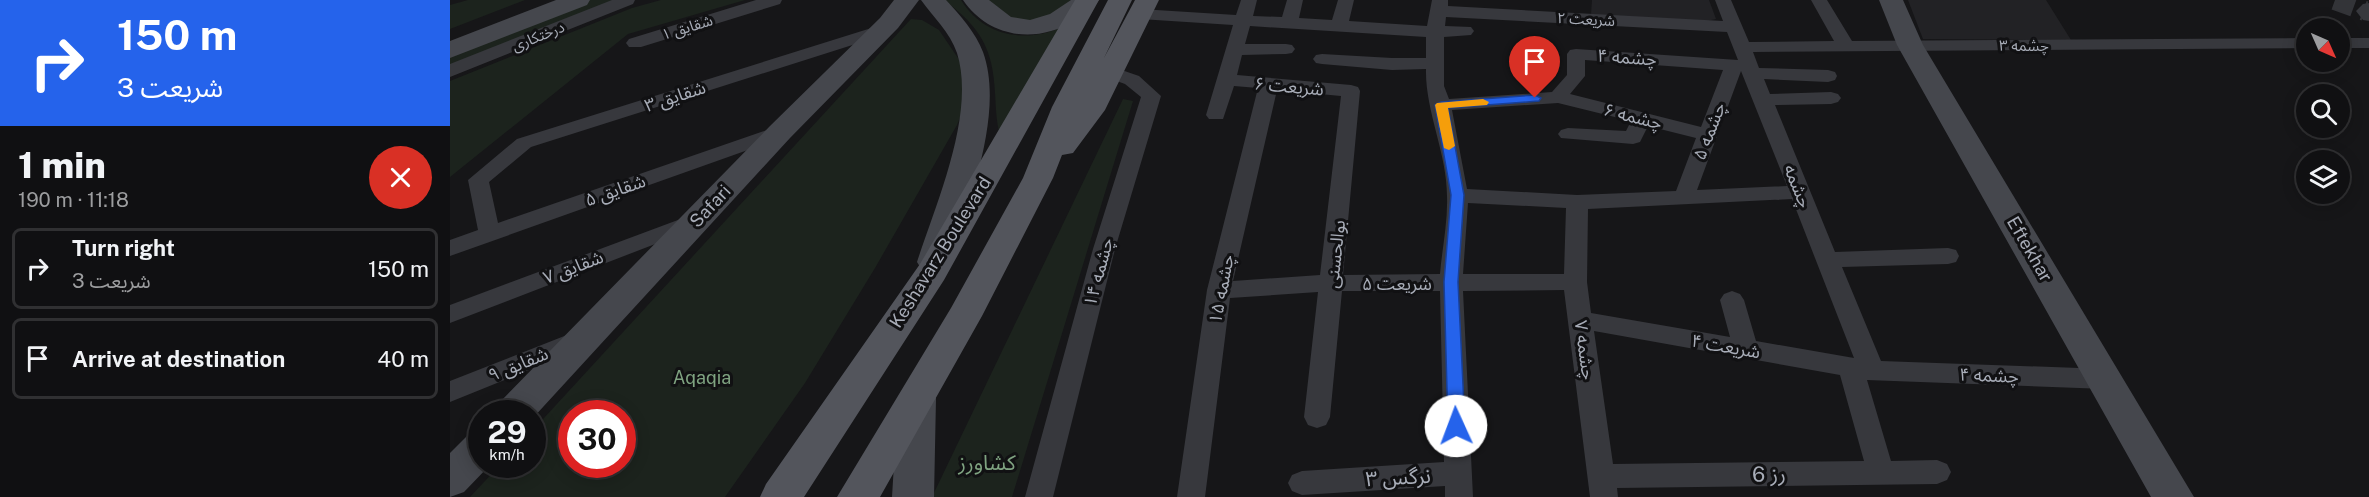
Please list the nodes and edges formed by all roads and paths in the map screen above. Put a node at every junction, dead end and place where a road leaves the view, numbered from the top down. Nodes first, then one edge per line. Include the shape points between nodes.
1 (548, 0) edge
2 (578, 0) edge
3 (627, 0) edge
4 (774, 0) edge
5 (975, 0) edge
6 (1087, 0) edge
7 (1249, 0) edge
8 (1295, 0) edge
9 (1346, 0) edge
10 (1723, 0) edge
11 (1819, 0) edge
12 (1891, 0) edge
13 (1136, 5) edge
14 (1520, 8) edge
15 (2369, 8) edge
16 (942, 10) edge
17 (1438, 14) edge
18 (2369, 16) edge
19 (893, 18) edge
20 (1243, 20) junction
21 (1288, 23) junction
22 (1339, 26) junction
23 (1734, 27) junction
24 (1465, 31) dead end
25 (450, 38) edge
26 (635, 43) dead end
27 (2296, 43) edge
28 (2350, 43) edge
29 (2369, 43) edge
30 (1910, 45) junction
31 (1846, 46) junction
32 (1286, 49) dead end
33 (450, 50) edge
34 (1235, 50) junction
35 (1322, 59) dead end
36 (1659, 60) junction
37 (1435, 63) junction
38 (1744, 63) junction
39 (450, 71) edge
40 (1110, 72) junction
41 (1828, 76) dead end
42 (1228, 80) junction
43 (1659, 80) dead end
44 (1269, 84) junction
45 (1351, 91) joint
46 (1558, 97) junction
47 (1831, 98) dead end
48 (1763, 100) junction
49 (1441, 105) junction
50 (1216, 114) dead end
51 (1642, 118) junction
52 (780, 132) junction
53 (1568, 134) dead end
54 (1707, 135) junction
55 (1038, 178) junction
56 (1800, 192) junction
57 (1458, 195) junction
58 (1684, 197) junction
59 (1577, 202) junction
60 (696, 221) junction
61 (490, 234) junction
62 (450, 248) edge
63 (1948, 255) dead end
64 (1827, 260) junction
65 (932, 272) junction
66 (1451, 282) junction
67 (1575, 282) junction
68 (1332, 283) junction
69 (1219, 290) junction
70 (1732, 300) dead end
71 (450, 314) edge
72 (1581, 320) junction
73 (587, 336) junction
74 (1746, 350) junction
75 (1861, 370) junction
76 (2106, 379) junction
77 (450, 392) edge
78 (917, 398) junction
79 (526, 400) edge
80 (1317, 417) dead end
81 (468, 461) edge
82 (1937, 472) dead end
83 (1881, 473) junction
84 (450, 480) edge
85 (1302, 483) dead end
86 (1459, 485) edge
87 (1603, 487) edge
88 (780, 497) edge
89 (858, 497) edge
90 (913, 497) edge
91 (1039, 497) edge
92 (1191, 497) edge
93 (2173, 497) edge

1 - 25 street
2 - 33 street
3 - 39 street, درختکاری
4 - 26 street, شقایق ۱
5 - 6 street via 1004,24 1027,29 1062,19
6 - 65 main road, Keshavarz Boulevard
7 - 20 street
8 - 21 street
9 - 22 street
10 - 23 street, چشمه
11 - 31 street
12 - 30 street, Eftekhar
13 - 20 street
13 - 40 main road
13 - 55 main road via 1066,107
14 - 17 street, شریعت ۲
14 - 23 street, شریعت ۲
15 - 18 street via 2365,11
16 - 19 street via 924,16
16 - 65 street via 965,42 977,85 976,110
17 - 22 street
17 - 24 street
17 - 37 street
19 - 52 street, Safari
19 - 61 street, شقایق ۳ via 524,143 478,180
20 - 21 street
20 - 34 street
21 - 22 street
23 - 38 street, چشمه
27 - 30 street, چشمه ۳
28 - 29 street
30 - 31 street, چشمه ۳
30 - 76 street, Eftekhar
31 - 38 street, چشمه ۳
32 - 34 street
34 - 42 street
35 - 37 street
36 - 38 street, چشمه ۴
36 - 43 street
36 - 46 street, چشمه ۴ via 1576,54 1576,76
37 - 49 street via 1435,86
38 - 41 street
38 - 48 street, چشمه
38 - 54 street, چشمه ۵
40 - 55 main road via 1091,110
40 - 91 street, چشمه ۱۴ via 1132,80 1151,96 1104,249
42 - 44 street, شریعت ۶
42 - 50 street
44 - 45 street, شریعت ۶
44 - 69 street, چشمه ۱۵
45 - 68 street, بوالحسنی
46 - 49 street, چشمه ۶
46 - 51 street, چشمه ۶
47 - 48 street
48 - 56 street, چشمه
49 - 57 street
51 - 53 street via 1633,138
51 - 54 street, چشمه ۶
52 - 60 street, Safari
52 - 61 street, شقایق ۵
54 - 58 street, چشمه ۵
55 - 78 main road
56 - 58 street
56 - 64 street, چشمه
57 - 59 street
57 - 66 street
58 - 59 street
59 - 67 street, چشمه ۷
60 - 71 street, شقایق ۷
60 - 73 street, Safari
61 - 62 street, شقایق ۵
63 - 64 street
64 - 75 street, چشمه
65 - 88 main road, Keshavarz Boulevard
66 - 67 street, شریعت ۵
66 - 68 street, شریعت ۵
66 - 86 street
67 - 72 street, چشمه ۷
68 - 69 street, شریعت ۵
68 - 80 street, بوالحسنی
69 - 92 street, چشمه ۱۵
70 - 74 street
72 - 74 street, شریعت ۴
72 - 87 street, چشمه ۷
73 - 77 street, شقایق ۹
73 - 79 street, Safari
74 - 75 street, شریعت ۴
75 - 76 street, چشمه ۴
75 - 83 street, چشمه
76 - 93 street, Eftekhar
78 - 89 main road
78 - 90 street
81 - 84 street
82 - 83 street, رز 6
83 - 87 street, رز 6
85 - 86 street, نرگس ۳

